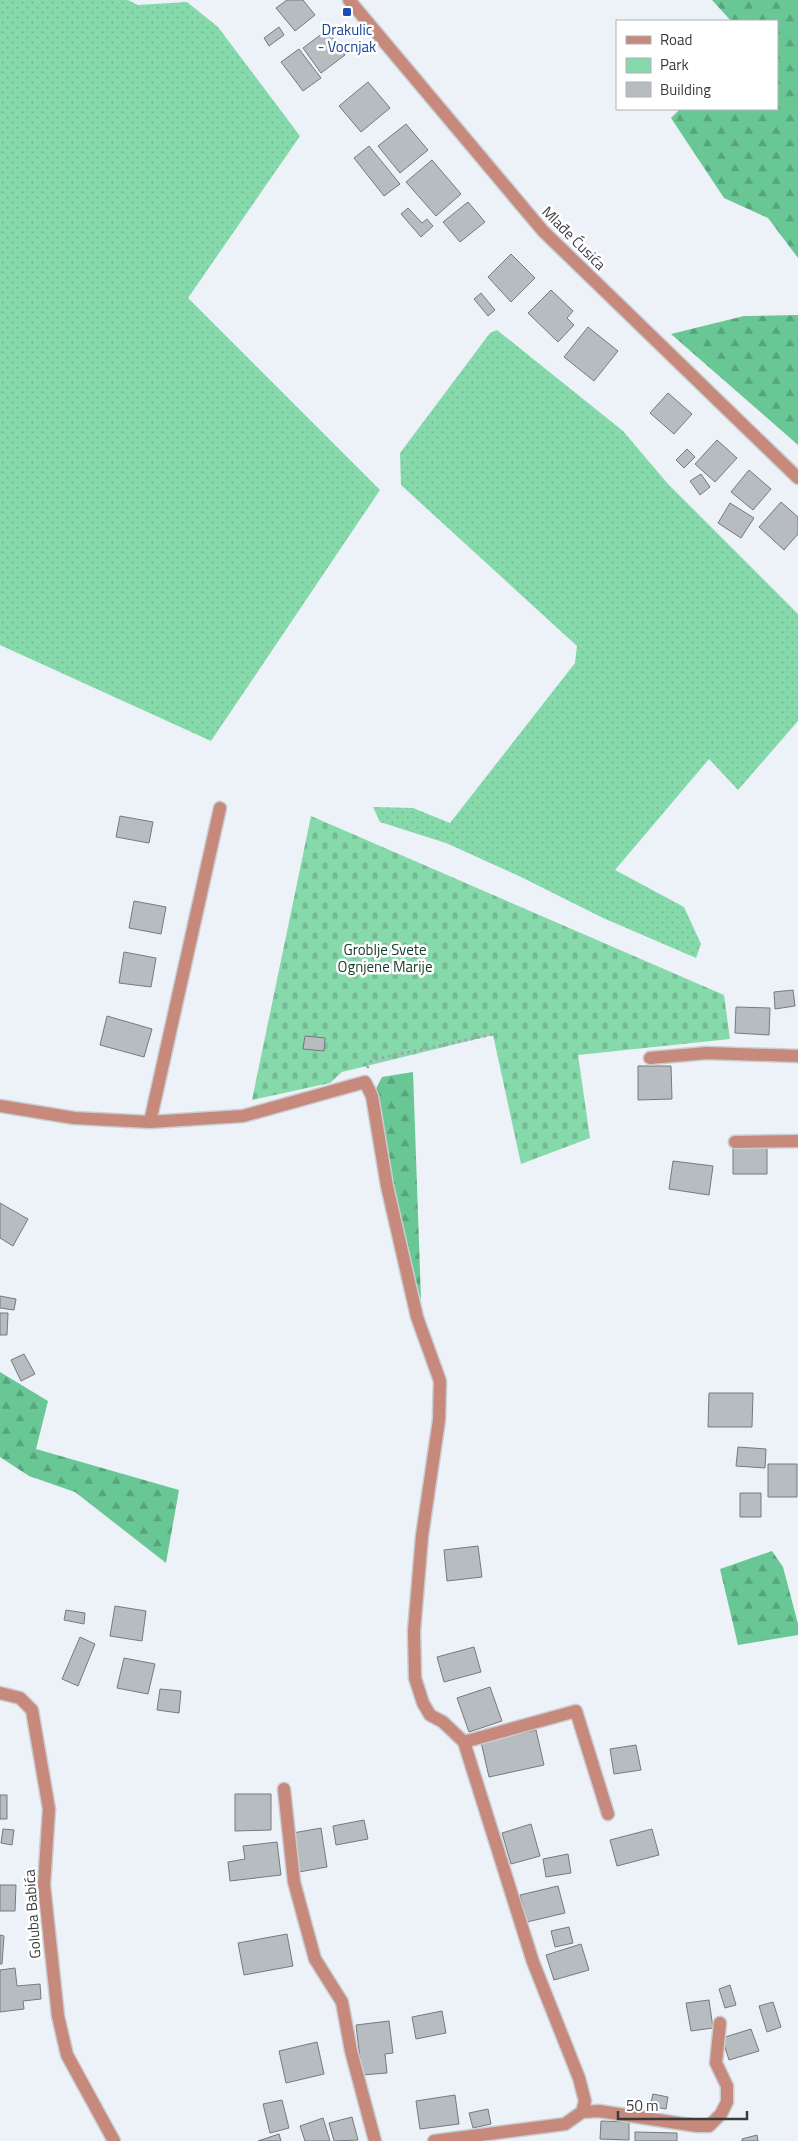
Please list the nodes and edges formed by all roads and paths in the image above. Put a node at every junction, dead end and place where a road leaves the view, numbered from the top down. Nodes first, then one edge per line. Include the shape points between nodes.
1 (349, 0) edge
2 (798, 478) edge
3 (220, 808) dead end
4 (494, 1034) dead end
5 (798, 1056) edge
6 (650, 1058) dead end
7 (356, 1084) junction
8 (0, 1106) edge
9 (150, 1122) junction
10 (798, 1141) edge
11 (735, 1142) dead end
12 (0, 1693) edge
13 (464, 1742) junction
14 (284, 1789) dead end
15 (608, 1814) dead end
16 (720, 2024) dead end
17 (582, 2112) junction
18 (114, 2141) edge
19 (375, 2141) edge
20 (434, 2141) edge

1 - 2 street, Mlađe Ćusića via 543,231
3 - 9 street
4 - 7 path via 372,1060
5 - 6 street via 707,1053
7 - 9 street via 243,1116
7 - 13 street via 366,1082 372,1096 417,1317 440,1381 439,1420 422,1536 414,1631 415,1678 430,1715 443,1722
8 - 9 street via 74,1118
10 - 11 street
12 - 18 street, Goluba Babića via 20,1698 32,1710 49,1809 44,1885 58,2016 66,2055
13 - 15 street via 576,1711
13 - 17 street via 533,1962 579,2078 585,2101
14 - 19 street via 294,1882 315,1959 342,2002 351,2051
16 - 17 street via 716,2062 727,2086 727,2102 709,2126 600,2111
17 - 20 street via 565,2124

